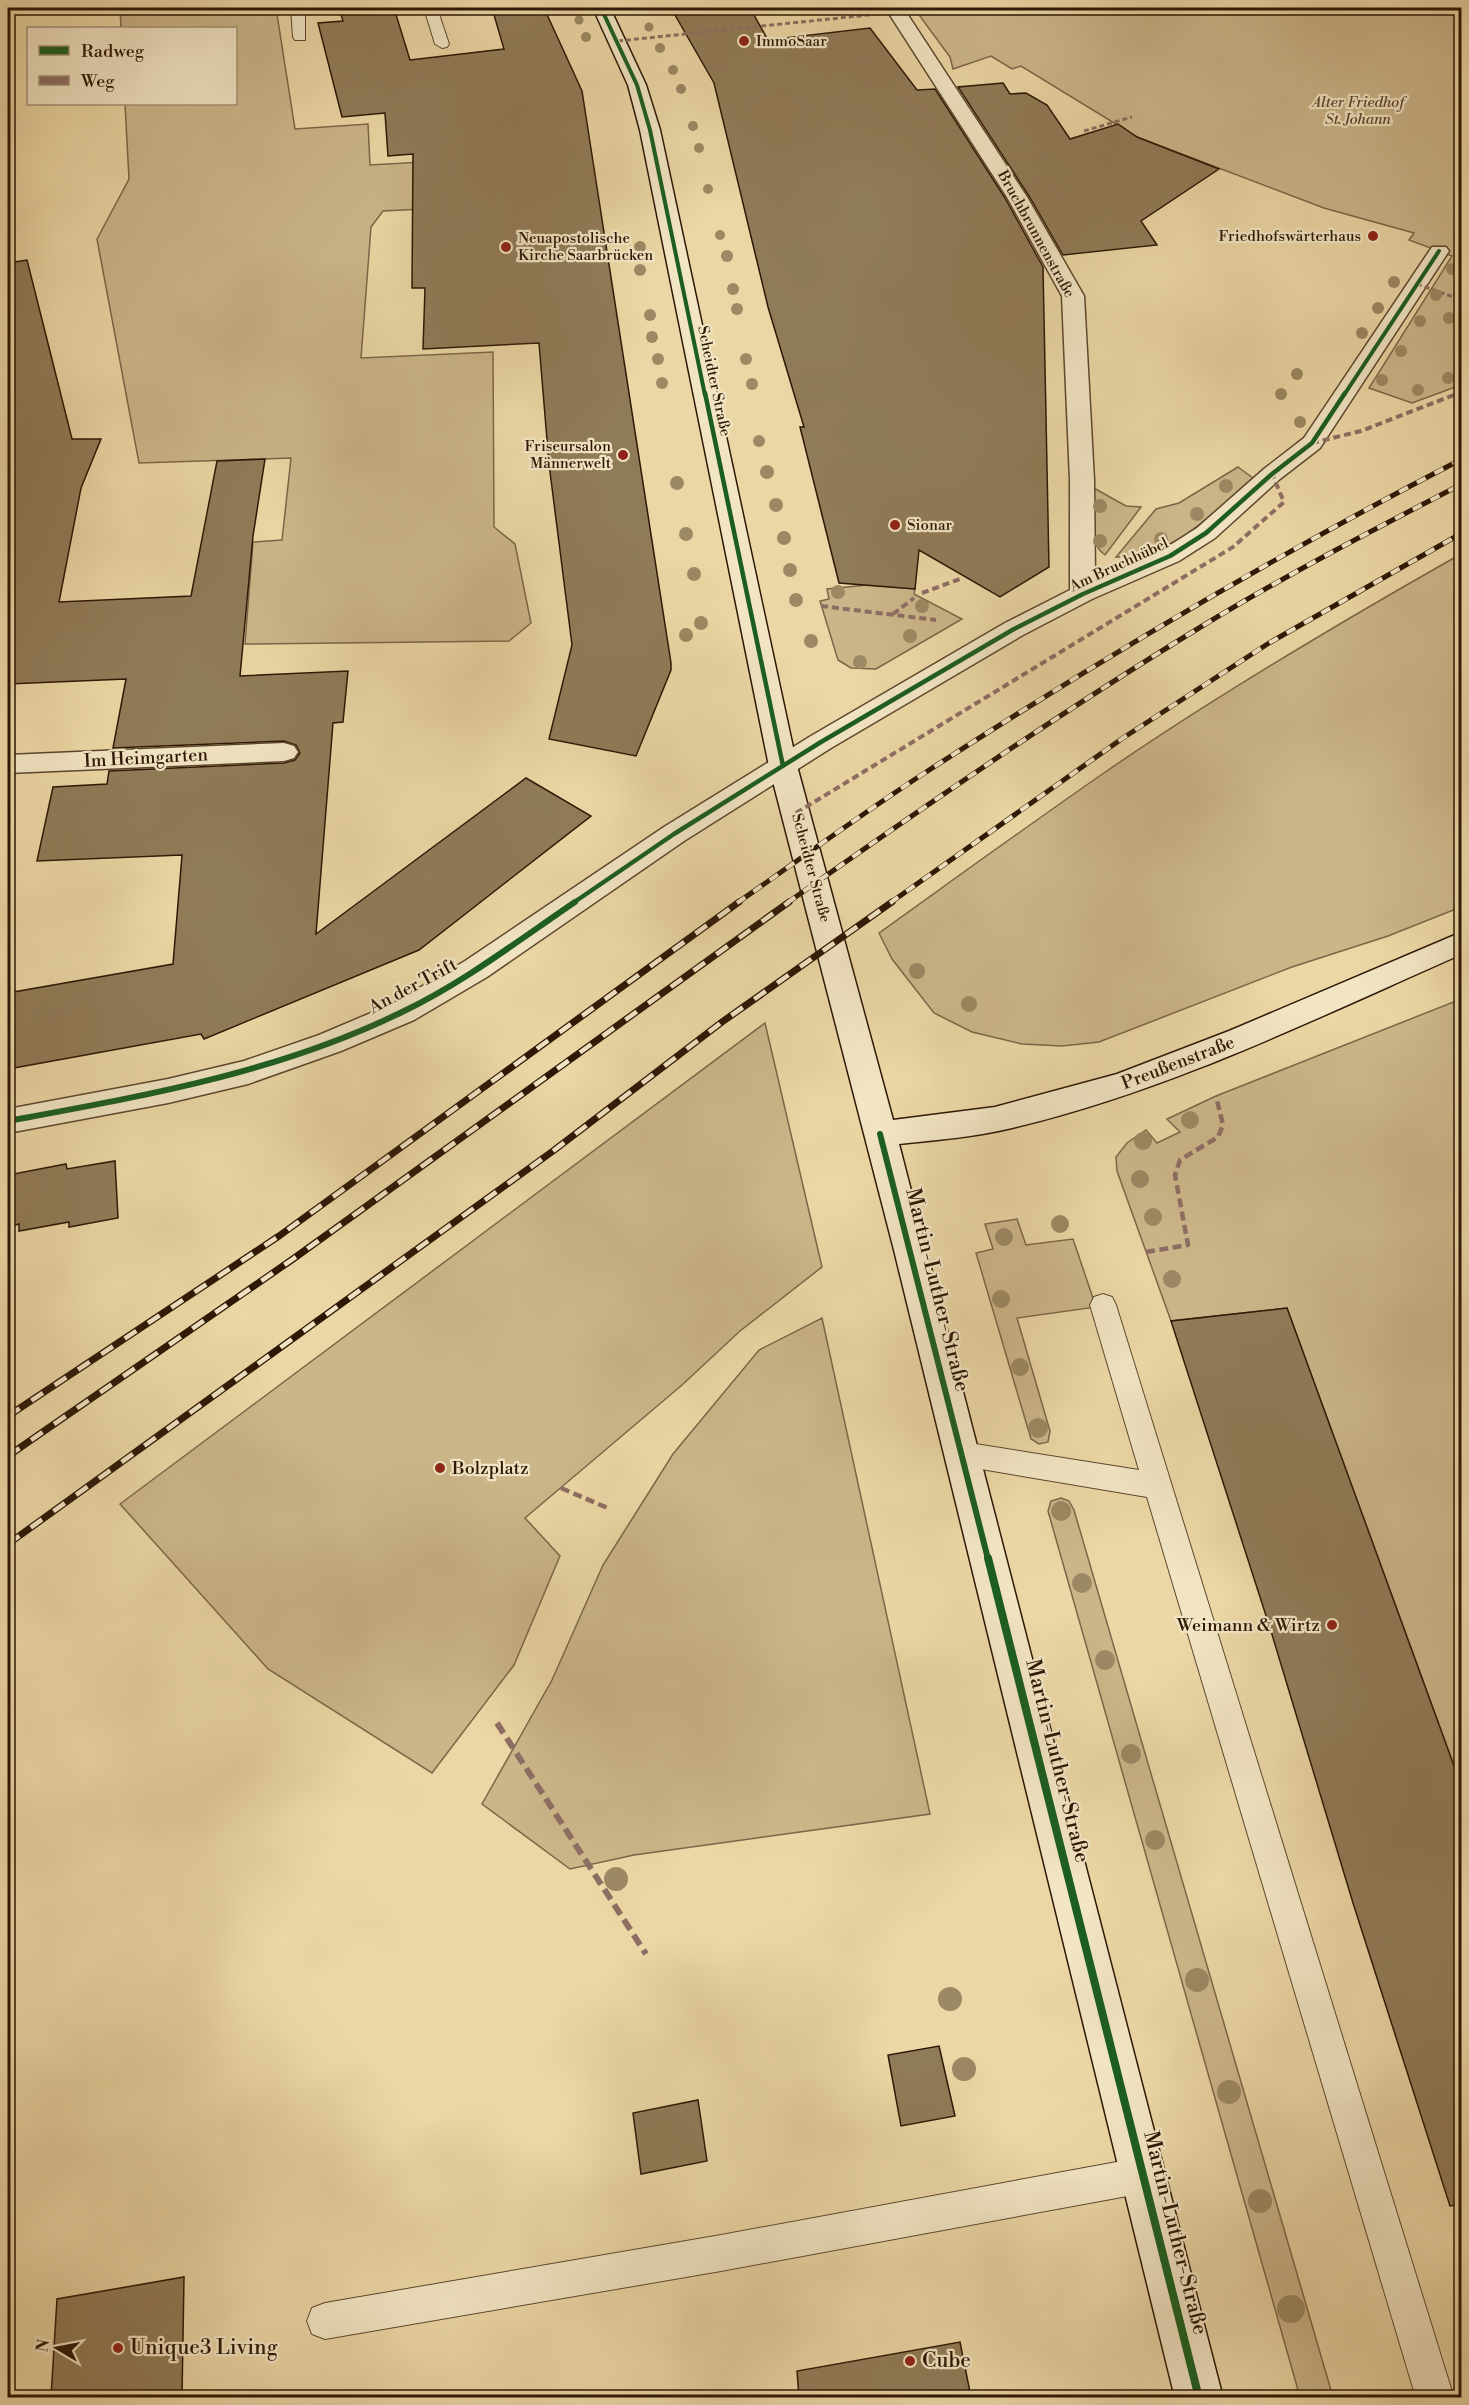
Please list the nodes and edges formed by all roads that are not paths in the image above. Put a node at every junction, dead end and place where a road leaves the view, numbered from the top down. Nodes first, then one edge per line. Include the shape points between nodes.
1 (298, 8) edge
2 (430, 8) edge
3 (601, 8) edge
4 (897, 12) dead end
5 (300, 37) dead end
6 (442, 44) dead end
7 (1439, 251) dead end
8 (1083, 594) junction
9 (284, 752) dead end
10 (8, 764) edge
11 (783, 766) junction
12 (1461, 942) edge
13 (8, 1121) edge
14 (880, 1134) junction
15 (1103, 1305) dead end
16 (963, 1454) junction
17 (1159, 1486) junction
18 (1144, 2175) junction
19 (325, 2321) dead end
20 (1198, 2397) edge
21 (1435, 2397) edge

1 - 5 lane
2 - 6 lane
3 - 11 street, Scheidter Straße via 637,86 651,130
4 - 8 street, Bruchbrunnenstraße via 1017,197 1073,296
7 - 8 street, Am Bruchhübel via 1312,443 1206,533 1170,556
8 - 11 street, Am Bruchhübel via 1014,629
9 - 10 street, Im Heimgarten
11 - 13 street, An der Trift via 665,840 476,969 403,1012 330,1043 248,1071 168,1092
11 - 14 street, Scheidter Straße
12 - 14 street, Preußenstraße via 1138,1080 1009,1117
14 - 16 street, Martin-Luther-Straße
15 - 17 lane
16 - 17 lane
16 - 18 street, Martin-Luther-Straße
17 - 21 lane
18 - 19 lane
18 - 20 street, Martin-Luther-Straße

